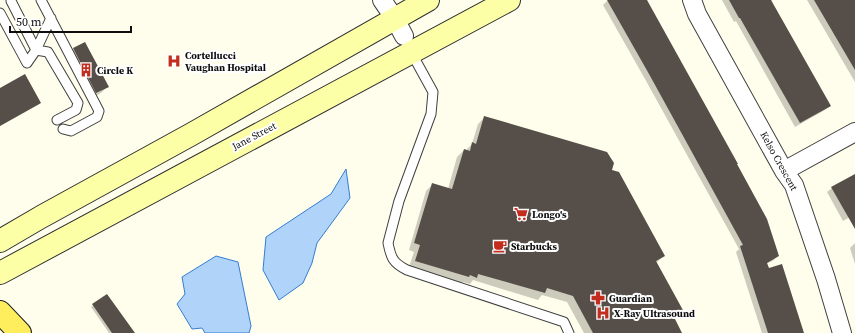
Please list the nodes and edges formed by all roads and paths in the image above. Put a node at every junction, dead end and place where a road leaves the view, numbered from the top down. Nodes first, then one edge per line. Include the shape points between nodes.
1 (11, 0) edge
2 (41, 0) edge
3 (382, 0) edge
4 (428, 0) edge
5 (509, 0) edge
6 (692, 0) edge
7 (0, 12) edge
8 (51, 18) junction
9 (403, 36) junction
10 (36, 50) junction
11 (58, 120) dead end
12 (63, 129) dead end
13 (855, 132) edge
14 (784, 171) junction
15 (0, 241) edge
16 (0, 272) edge
17 (0, 312) edge
18 (20, 333) edge
19 (570, 333) edge
20 (842, 333) edge

1 - 10 lane
2 - 8 lane
3 - 9 street
4 - 9 main road, Jane Street
5 - 9 main road, Jane Street
6 - 14 street, Kelso Crescent via 697,14
7 - 10 lane via 26,63
8 - 10 lane
8 - 12 lane via 100,111 97,117 71,131
9 - 15 main road, Jane Street via 192,134
9 - 16 main road, Jane Street
9 - 19 lane via 433,92 431,114 399,201 388,243 393,260 406,270 564,322
10 - 11 lane via 48,52 78,103 76,110
13 - 14 street
14 - 20 street, Kelso Crescent via 794,185
17 - 18 main road

